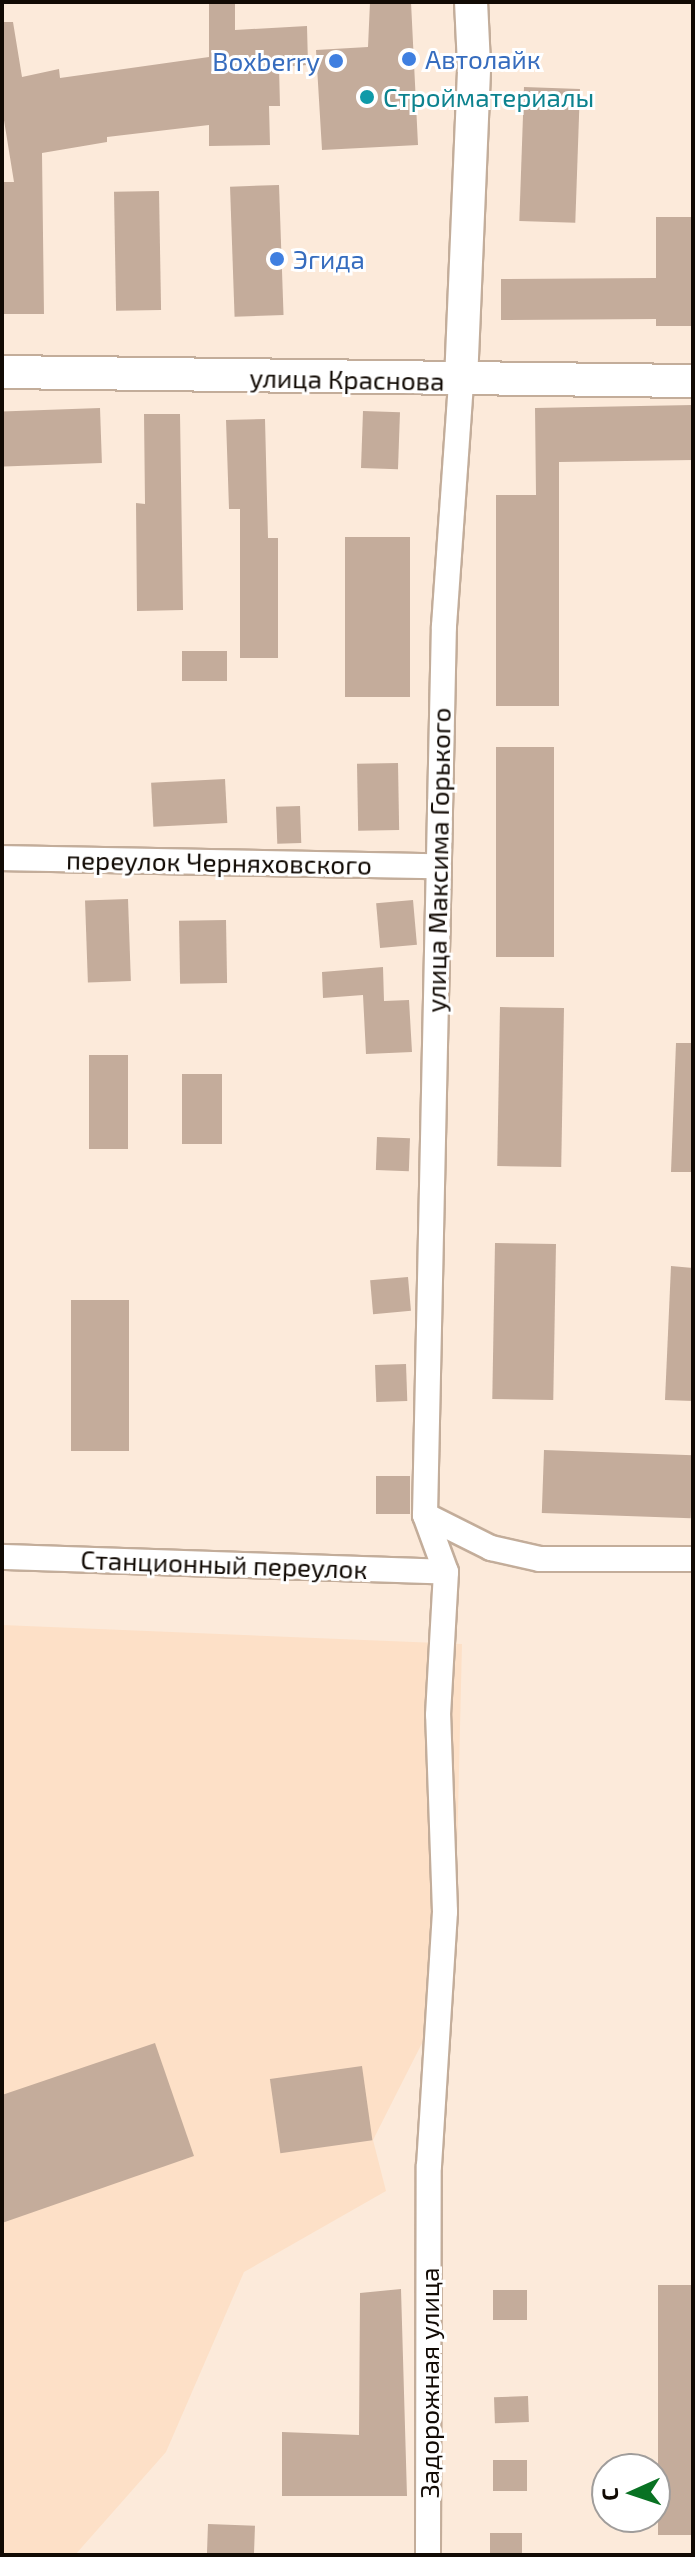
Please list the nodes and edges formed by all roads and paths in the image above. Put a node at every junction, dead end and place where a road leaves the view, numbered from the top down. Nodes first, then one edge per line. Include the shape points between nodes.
1 (471, 2) edge
2 (2, 372) edge
3 (461, 381) junction
4 (693, 381) edge
5 (2, 858) edge
6 (436, 866) junction
7 (425, 1515) junction
8 (2, 1557) edge
9 (693, 1559) edge
10 (446, 1572) junction
11 (438, 1715) joint
12 (428, 2555) edge

1 - 3 main road, улица Максима Горького via 474,65
2 - 3 main road, улица Краснова
3 - 4 main road, улица Краснова
3 - 6 street, улица Максима Горького via 444,626
5 - 6 street, переулок Черняховского
6 - 7 street, улица Максима Горького
7 - 9 street via 491,1548 540,1559
7 - 10 street, улица Максима Горького
8 - 10 street, Станционный переулок
10 - 11 street, улица Максима Горького
11 - 12 street, Задорожная улица via 445,1912 430,2212

